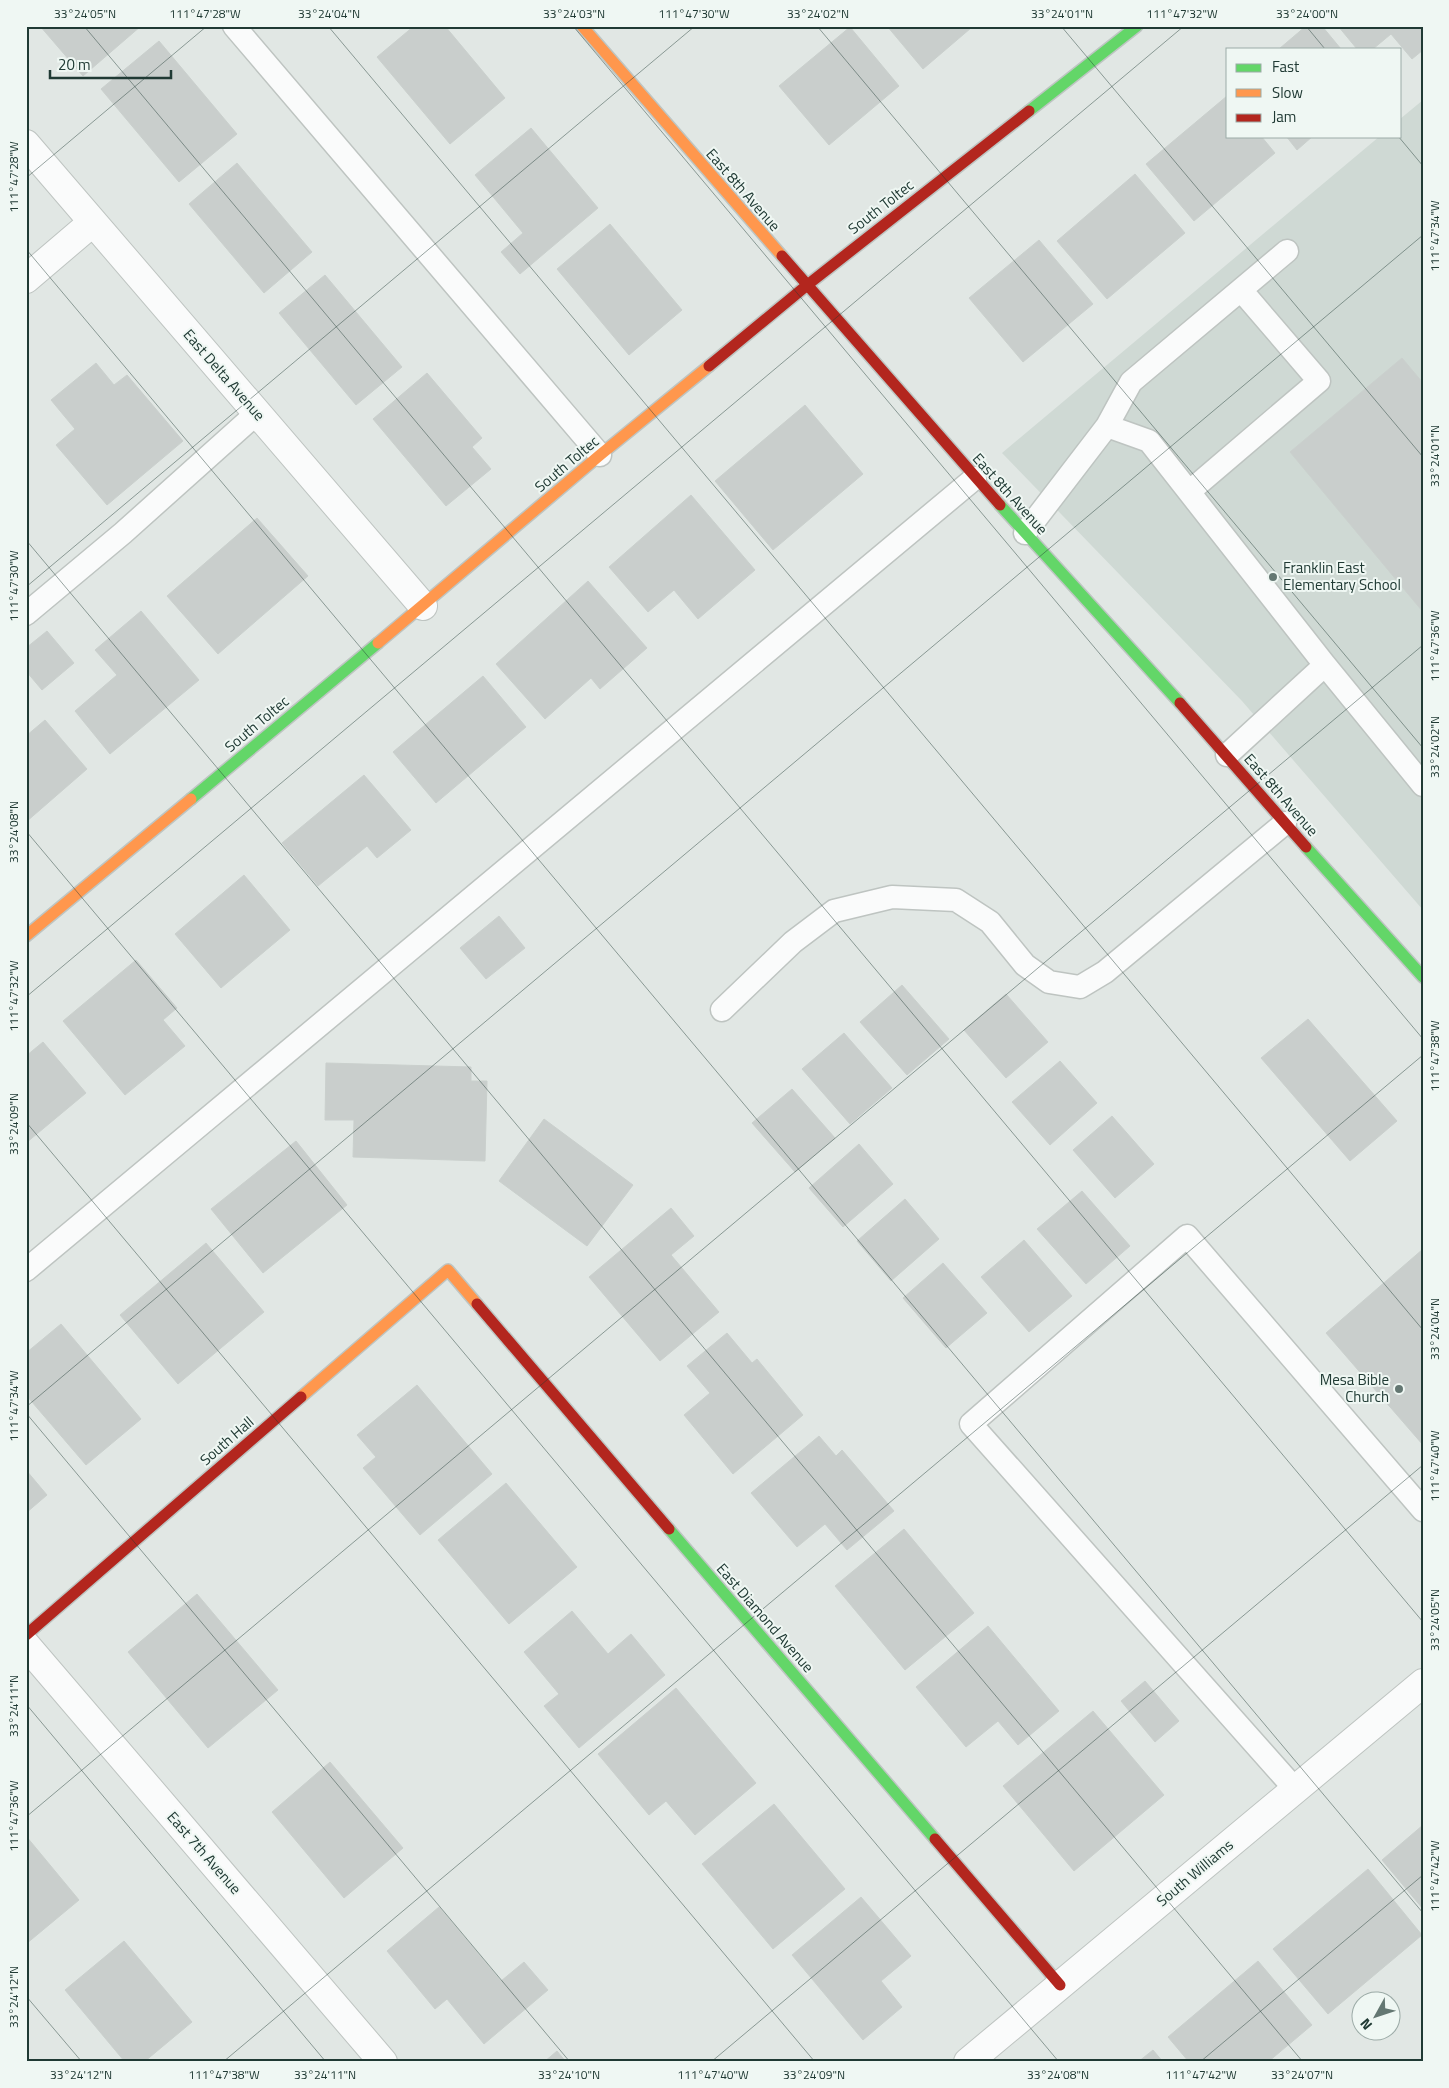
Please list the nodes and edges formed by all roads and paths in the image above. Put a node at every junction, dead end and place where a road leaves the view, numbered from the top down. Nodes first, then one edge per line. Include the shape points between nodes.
1 (234, 26) edge
2 (582, 26) edge
3 (1137, 26) edge
4 (26, 144) edge
5 (93, 222) junction
6 (1287, 251) dead end
7 (26, 279) edge
8 (806, 286) junction
9 (1241, 290) junction
10 (257, 414) junction
11 (1108, 426) junction
12 (600, 455) junction
13 (975, 478) junction
14 (1190, 491) junction
15 (1025, 533) junction
16 (423, 606) junction
17 (26, 614) edge
18 (1325, 665) junction
19 (1227, 755) junction
20 (1423, 785) edge
21 (1285, 823) junction
22 (26, 936) edge
23 (1423, 977) edge
24 (722, 1010) dead end
25 (26, 1270) edge
26 (448, 1270) joint
27 (1423, 1510) edge
28 (26, 1635) edge
29 (26, 1645) edge
30 (1423, 1684) edge
31 (1295, 1789) junction
32 (1060, 1985) junction
33 (383, 2062) edge
34 (968, 2062) edge

1 - 12 lane
2 - 8 street, East 8th Avenue
3 - 8 street, South Toltec
4 - 5 street, East Delta Avenue
5 - 7 street
5 - 10 street, East Delta Avenue
6 - 9 lane
8 - 12 street, South Toltec
8 - 13 street, East 8th Avenue
9 - 11 lane via 1131,382
9 - 14 lane via 1318,381
10 - 16 street, East Delta Avenue
10 - 17 lane
11 - 14 lane via 1149,442
11 - 15 lane
12 - 16 street, South Toltec
13 - 15 street, East 8th Avenue
13 - 25 lane
14 - 18 lane
15 - 19 street, East 8th Avenue
16 - 22 street, South Toltec
18 - 19 lane
18 - 20 lane
19 - 21 street, East 8th Avenue
21 - 23 street, East 8th Avenue
21 - 24 lane via 1105,972 1080,987 1049,982 1025,965 990,922 956,900 892,898 834,911 793,942
26 - 28 street, South Hall
26 - 32 street, East Diamond Avenue
27 - 31 lane via 1187,1236 970,1424
29 - 33 street, East 7th Avenue
30 - 31 street, South Williams
31 - 32 street, South Williams
32 - 34 street, South Williams

